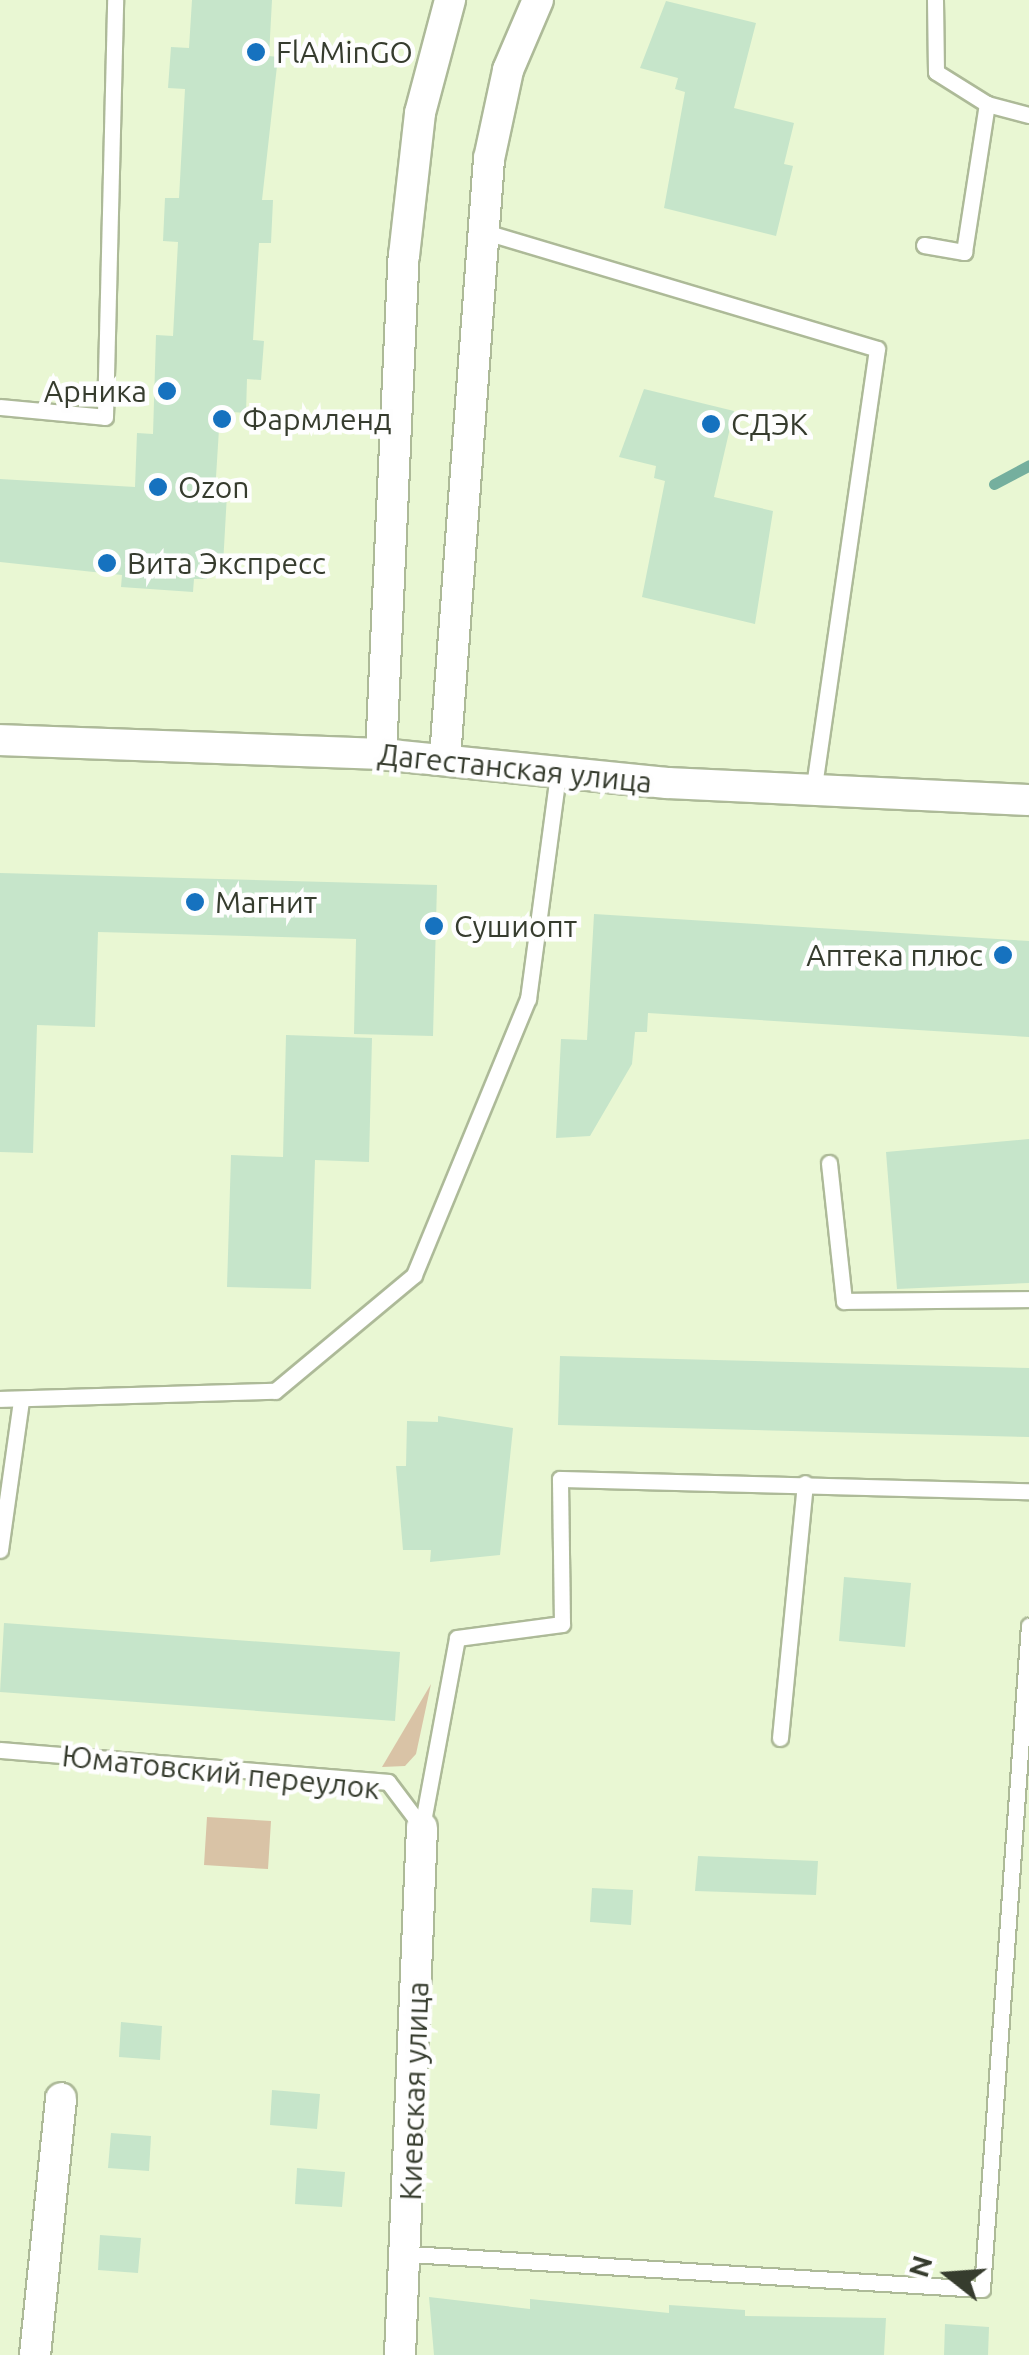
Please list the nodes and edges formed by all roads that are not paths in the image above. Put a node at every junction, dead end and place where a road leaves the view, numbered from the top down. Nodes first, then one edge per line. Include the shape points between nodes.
1 (115, 0) edge
2 (450, 0) edge
3 (538, 0) edge
4 (935, 0) edge
5 (986, 104) junction
6 (1029, 115) edge
7 (482, 231) junction
8 (924, 245) dead end
9 (0, 407) edge
10 (0, 740) edge
11 (381, 754) junction
12 (444, 758) junction
13 (558, 773) junction
14 (813, 791) junction
15 (1029, 800) edge
16 (829, 1163) dead end
17 (1029, 1300) edge
18 (0, 1398) edge
19 (21, 1401) junction
20 (804, 1483) junction
21 (1029, 1491) edge
22 (0, 1550) edge
23 (1029, 1626) edge
24 (780, 1738) dead end
25 (0, 1750) edge
26 (422, 1827) junction
27 (61, 2098) dead end
28 (409, 2254) junction
29 (35, 2355) edge
30 (400, 2355) edge

1 - 9 lane via 105,417
2 - 11 street via 420,113 404,256
3 - 7 street via 508,70
4 - 5 lane via 936,72
5 - 6 lane
5 - 8 lane via 964,252
7 - 12 street
7 - 14 lane via 877,349
10 - 11 street, Дагестанская улица
11 - 12 street, Дагестанская улица
12 - 13 street, Дагестанская улица
13 - 14 street, Дагестанская улица
13 - 19 lane via 528,1000 414,1275 275,1391
14 - 15 street, Дагестанская улица
16 - 17 lane via 844,1300
18 - 19 lane
19 - 22 lane
20 - 21 lane
20 - 24 lane
20 - 26 lane via 560,1479 562,1624 457,1638
23 - 28 lane via 982,2289
25 - 26 lane, Юматовский переулок via 388,1782
26 - 28 street, Киевская улица
27 - 29 street
28 - 30 street, Киевская улица

